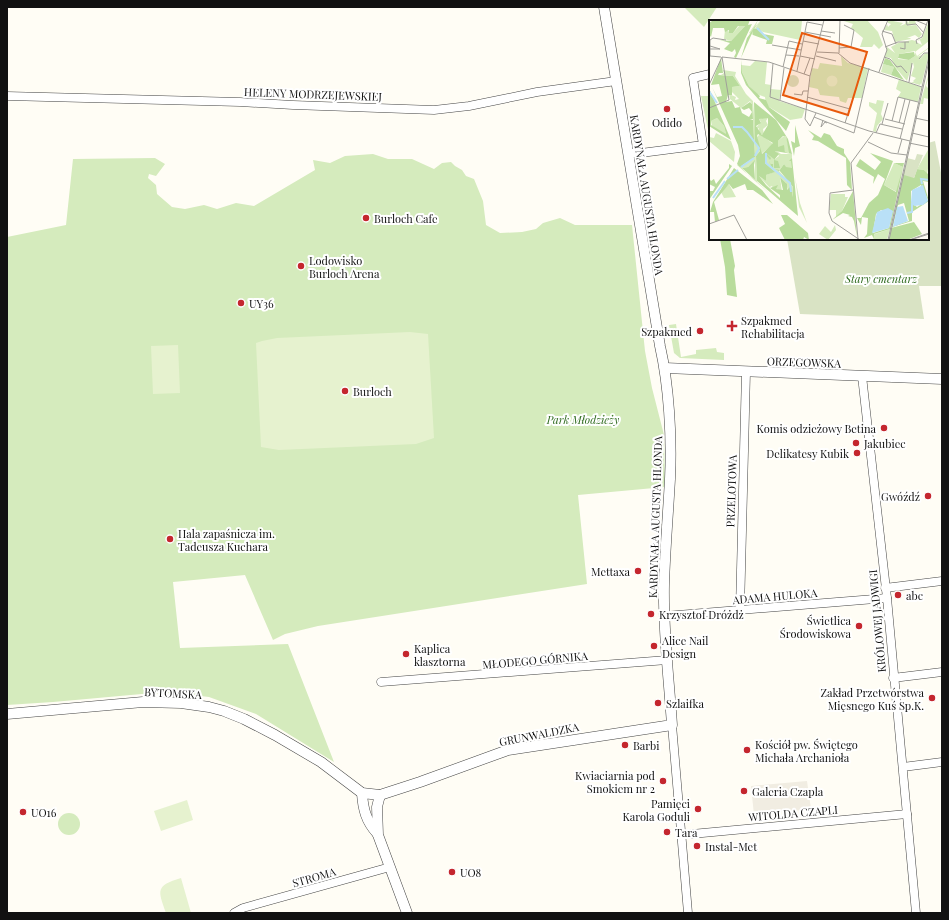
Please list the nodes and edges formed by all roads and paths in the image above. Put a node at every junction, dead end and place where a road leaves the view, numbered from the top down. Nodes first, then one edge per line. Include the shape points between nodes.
1 (604, 7) edge
2 (709, 74) edge
3 (616, 81) junction
4 (7, 96) edge
5 (629, 153) junction
6 (665, 368) junction
7 (746, 372) junction
8 (862, 376) junction
9 (942, 379) edge
10 (942, 581) edge
11 (885, 588) junction
12 (887, 598) junction
13 (740, 610) junction
14 (665, 616) junction
15 (667, 660) junction
16 (942, 672) edge
17 (893, 678) junction
18 (381, 682) dead end
19 (7, 714) edge
20 (672, 725) junction
21 (942, 762) edge
22 (903, 767) junction
23 (365, 794) junction
24 (380, 795) junction
25 (907, 814) junction
26 (681, 834) junction
27 (378, 835) junction
28 (390, 867) junction
29 (234, 913) edge
30 (407, 913) edge
31 (688, 913) edge
32 (916, 913) edge

1 - 3 street, KARDYNAŁA AUGUSTA HLONDA
2 - 5 street via 693,78 703,145
3 - 4 street, HELENY MODRZEJEWSKIEJ via 434,110
3 - 5 street, KARDYNAŁA AUGUSTA HLONDA
5 - 6 street, KARDYNAŁA AUGUSTA HLONDA
6 - 7 street, ORZEGOWSKA
6 - 14 street, KARDYNAŁA AUGUSTA HLONDA via 670,478 664,586
7 - 8 street, ORZEGOWSKA
7 - 13 street, PRZELOTOWA
8 - 9 street, ORZEGOWSKA
8 - 11 street, KRÓLOWEJ JADWIGI
10 - 11 street
11 - 12 street, KRÓLOWEJ JADWIGI
12 - 13 street, ADAMA HULOKA
12 - 17 street, KRÓLOWEJ JADWIGI
13 - 14 street, ADAMA HULOKA
14 - 15 street, KARDYNAŁA AUGUSTA HLONDA
15 - 18 street, MŁODEGO GÓRNIKA
15 - 20 street, KARDYNAŁA AUGUSTA HLONDA
16 - 17 street
17 - 22 street, KRÓLOWEJ JADWIGI
19 - 23 street, BYTOMSKA via 143,702 210,707 244,719 281,738 321,762
20 - 24 street, GRUNWALDZKA via 508,750
20 - 26 street, KARDYNAŁA AUGUSTA HLONDA
21 - 22 street
22 - 25 street, KRÓLOWEJ JADWIGI
23 - 24 street, GRUNWALDZKA
23 - 27 street via 362,806
24 - 27 street via 377,807
25 - 26 street, WITOLDA CZAPLI
25 - 32 street, KRÓLOWEJ JADWIGI
26 - 31 street, KARDYNAŁA AUGUSTA HLONDA
27 - 28 street
28 - 29 street, STROMA
28 - 30 street

